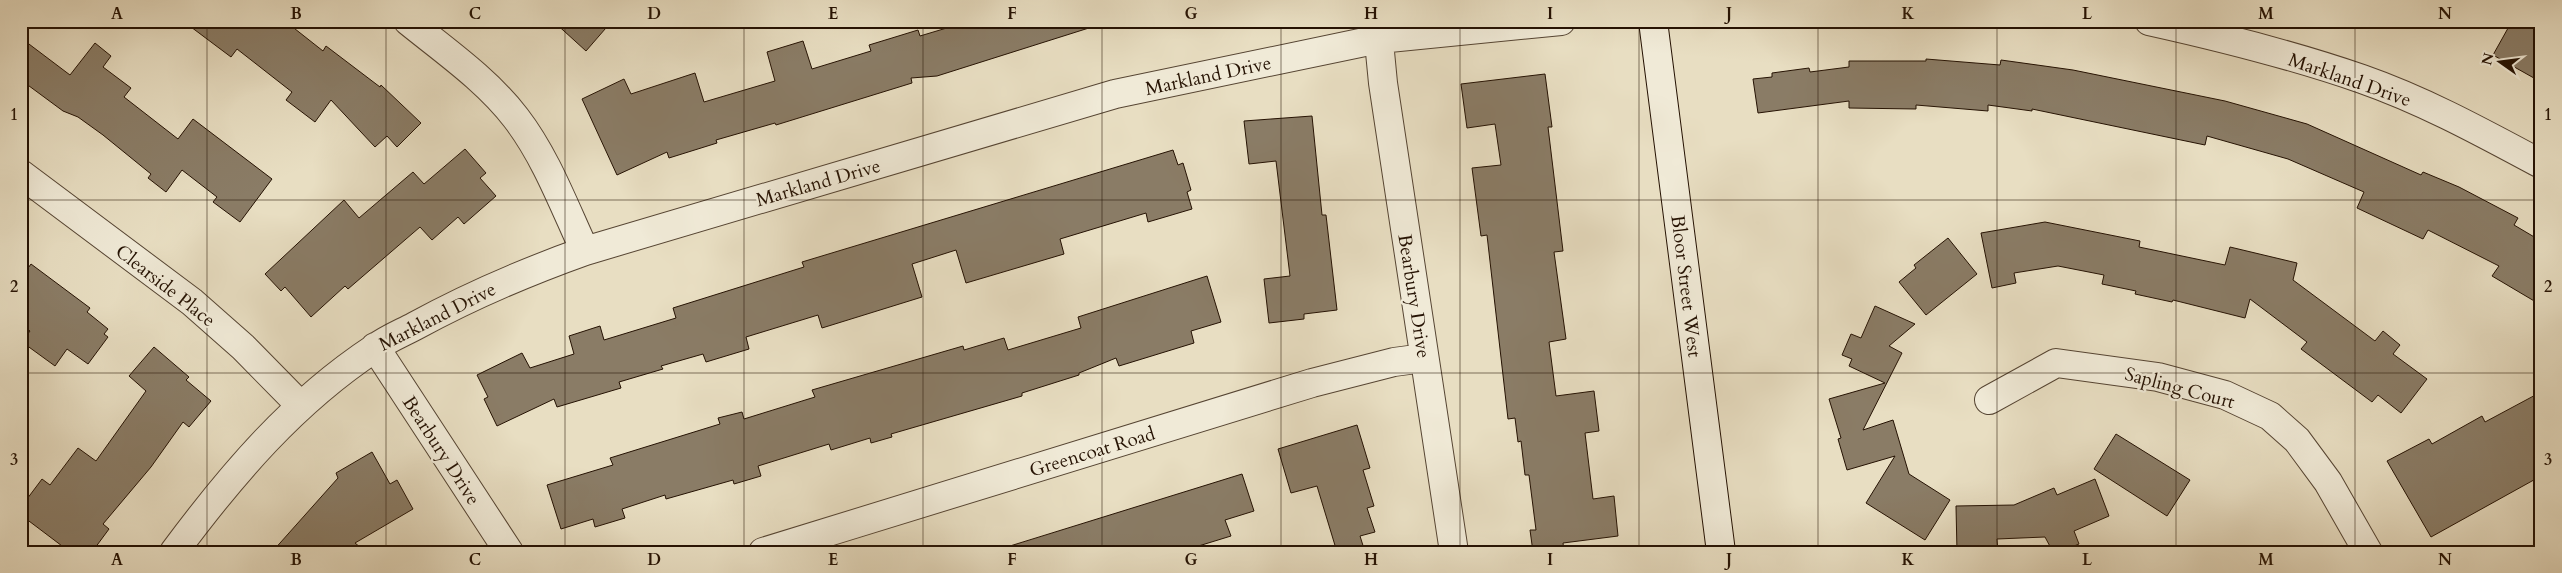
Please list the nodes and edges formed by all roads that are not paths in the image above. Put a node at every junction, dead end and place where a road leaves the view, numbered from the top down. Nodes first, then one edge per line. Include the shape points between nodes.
1 (408, 21) edge
2 (1561, 21) edge
3 (1653, 21) edge
4 (2149, 21) edge
5 (1378, 30) edge
6 (2541, 164) edge
7 (21, 174) edge
8 (585, 251) junction
9 (375, 347) junction
10 (1424, 358) junction
11 (1988, 400) dead end
12 (301, 406) junction
13 (174, 552) edge
14 (509, 552) edge
15 (763, 552) edge
16 (1454, 552) edge
17 (1721, 552) edge
18 (2368, 552) edge

1 - 8 street via 475,76 516,118 543,162
2 - 5 street, Markland Drive
3 - 17 street, Bloor Street West
4 - 6 street, Markland Drive via 2212,35 2363,80 2467,124
5 - 8 street, Markland Drive via 1115,94
5 - 10 street, Bearbury Drive via 1383,84
7 - 12 street, Clearside Place via 192,302
8 - 9 street, Markland Drive via 458,302
9 - 12 street, Markland Drive
9 - 14 street, Bearbury Drive
10 - 15 street, Greencoat Road via 1394,362 1312,383
10 - 16 street, Bearbury Drive
11 - 18 street, Sapling Court via 2056,363 2158,377 2225,395 2270,416 2297,440 2328,482
12 - 13 street, Markland Drive via 245,461

